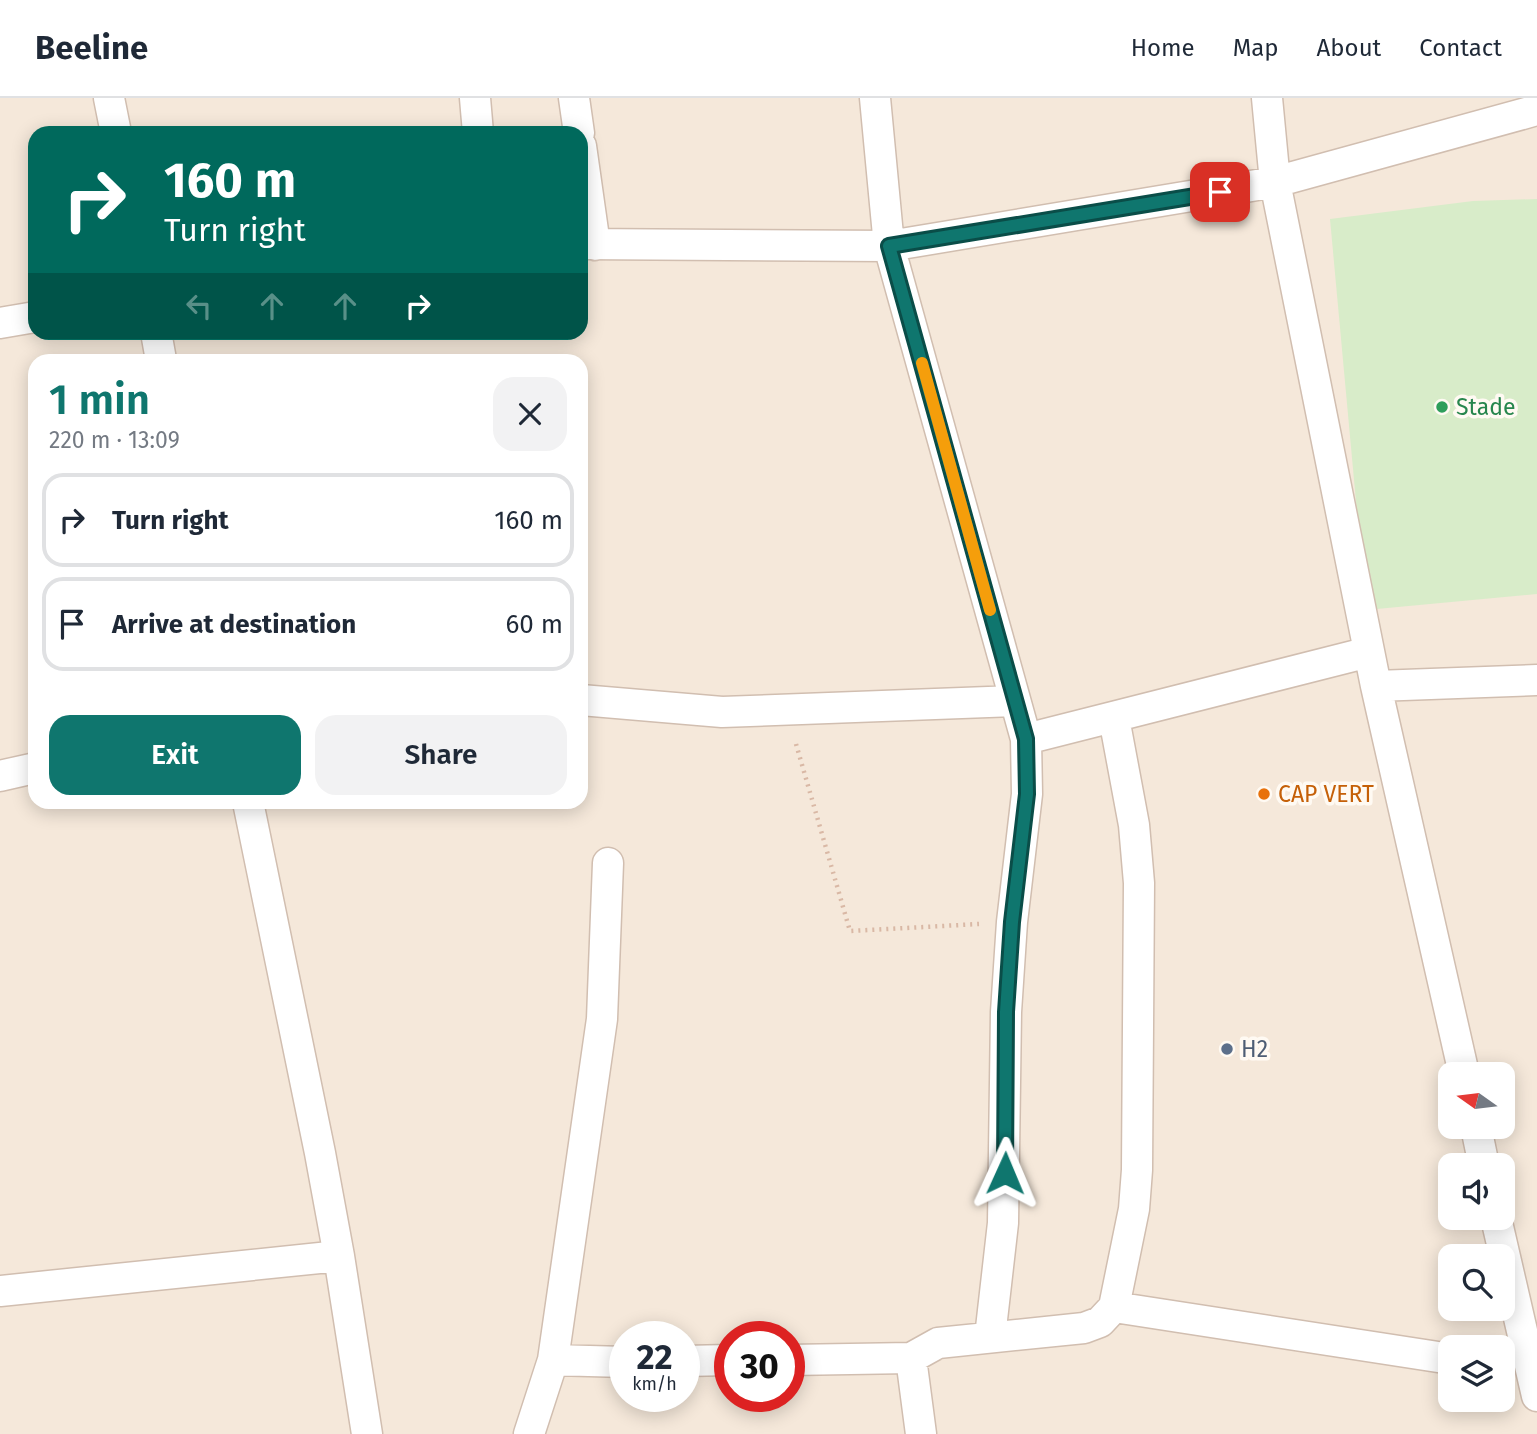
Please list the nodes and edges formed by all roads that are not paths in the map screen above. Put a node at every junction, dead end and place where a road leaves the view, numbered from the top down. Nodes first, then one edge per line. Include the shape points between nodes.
1 (109, 98) edge
2 (475, 98) edge
3 (574, 98) edge
4 (875, 98) edge
5 (1267, 98) edge
6 (1537, 110) edge
7 (115, 126) edge
8 (477, 126) edge
9 (578, 126) edge
10 (1275, 183) junction
11 (588, 244) edge
12 (889, 246) junction
13 (28, 318) edge
14 (0, 323) edge
15 (1369, 652) junction
16 (1537, 680) edge
17 (1376, 685) junction
18 (588, 701) edge
19 (1015, 701) junction
20 (1114, 718) junction
21 (1026, 739) junction
22 (28, 770) edge
23 (0, 776) edge
24 (249, 809) edge
25 (608, 863) dead end
26 (1461, 1062) edge
27 (1498, 1230) edge
28 (340, 1256) junction
29 (0, 1291) edge
30 (1114, 1307) junction
31 (990, 1337) junction
32 (1438, 1357) edge
33 (911, 1358) junction
34 (553, 1360) junction
35 (805, 1360) edge
36 (609, 1362) edge
37 (1524, 1378) edge
38 (367, 1434) edge
39 (528, 1434) edge
40 (921, 1434) edge

1 - 7 street
2 - 8 street
3 - 9 street
4 - 12 street
5 - 10 street
6 - 10 street
10 - 12 street
10 - 15 street
11 - 12 street
12 - 19 street
13 - 14 street
15 - 17 street
15 - 20 street
16 - 17 street
17 - 26 street
18 - 19 street via 722,712
19 - 21 street
20 - 21 street
20 - 30 street via 1134,825 1139,883 1137,1170
21 - 31 street via 1027,794 1006,1012 1003,1223
22 - 23 street
24 - 28 street
25 - 34 street via 602,1019
27 - 37 street
28 - 29 street
28 - 38 street
30 - 31 street via 1100,1322 1084,1328
30 - 32 street
31 - 33 street via 938,1343
33 - 35 street
33 - 40 street
34 - 36 street
34 - 39 street

